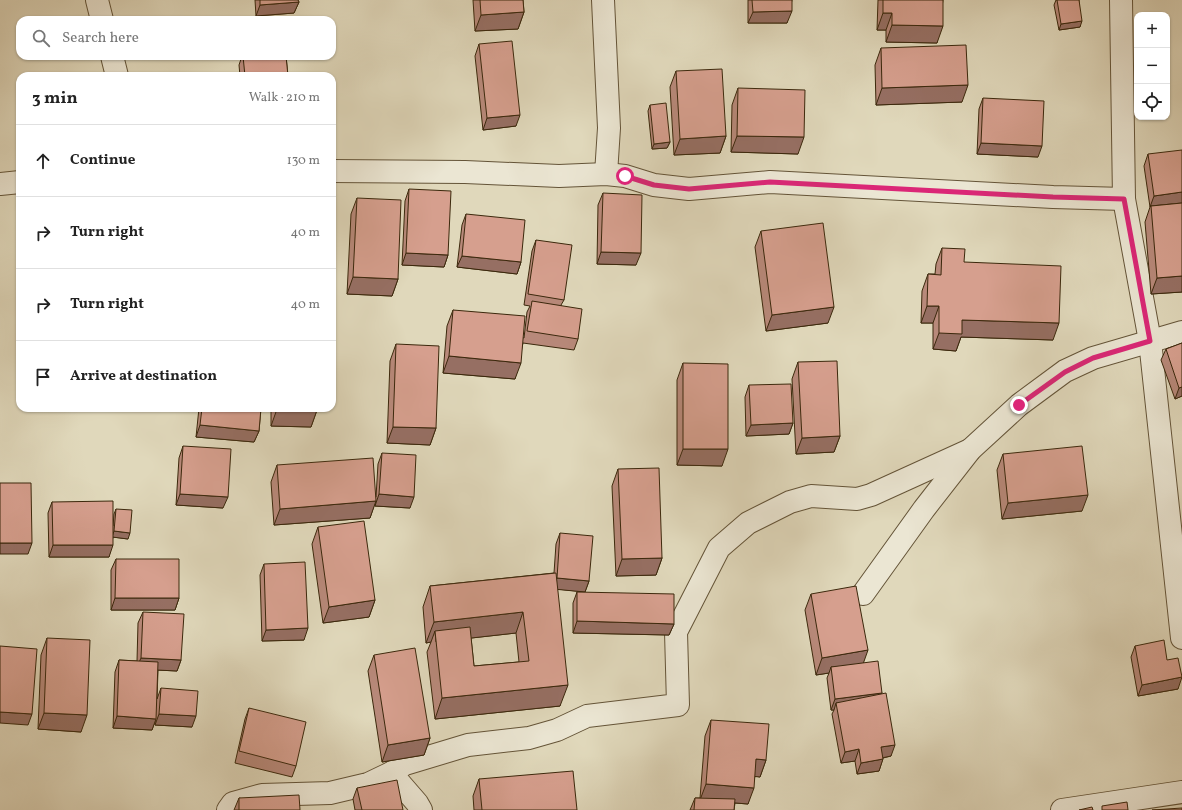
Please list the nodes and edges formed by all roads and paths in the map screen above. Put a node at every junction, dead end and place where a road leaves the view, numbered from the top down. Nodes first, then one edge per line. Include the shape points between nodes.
1 (97, 0) edge
2 (603, 0) edge
3 (1121, 0) edge
4 (101, 16) edge
5 (113, 60) edge
6 (116, 72) edge
7 (336, 171) edge
8 (606, 174) junction
9 (16, 182) edge
10 (0, 184) edge
11 (1124, 199) junction
12 (1182, 332) edge
13 (1150, 341) junction
14 (970, 450) junction
15 (863, 594) dead end
16 (1182, 638) edge
17 (391, 773) junction
18 (1182, 792) edge
19 (228, 810) edge
20 (421, 810) edge
21 (1062, 810) edge

1 - 4 street
2 - 8 street via 609,128
3 - 11 street
5 - 6 street
7 - 8 street via 559,176
8 - 11 street via 625,176 654,185 689,189 770,182
9 - 10 street
11 - 13 street
12 - 13 street
13 - 14 street via 1093,358 1065,372 1019,405
13 - 16 street
14 - 15 street
14 - 17 street via 871,495 857,499 811,496 790,502 748,523 719,548 676,632 678,705 587,716 557,730 528,738 468,745 405,764
17 - 19 street via 368,784 330,793 262,795 233,803
17 - 20 street
18 - 21 street

